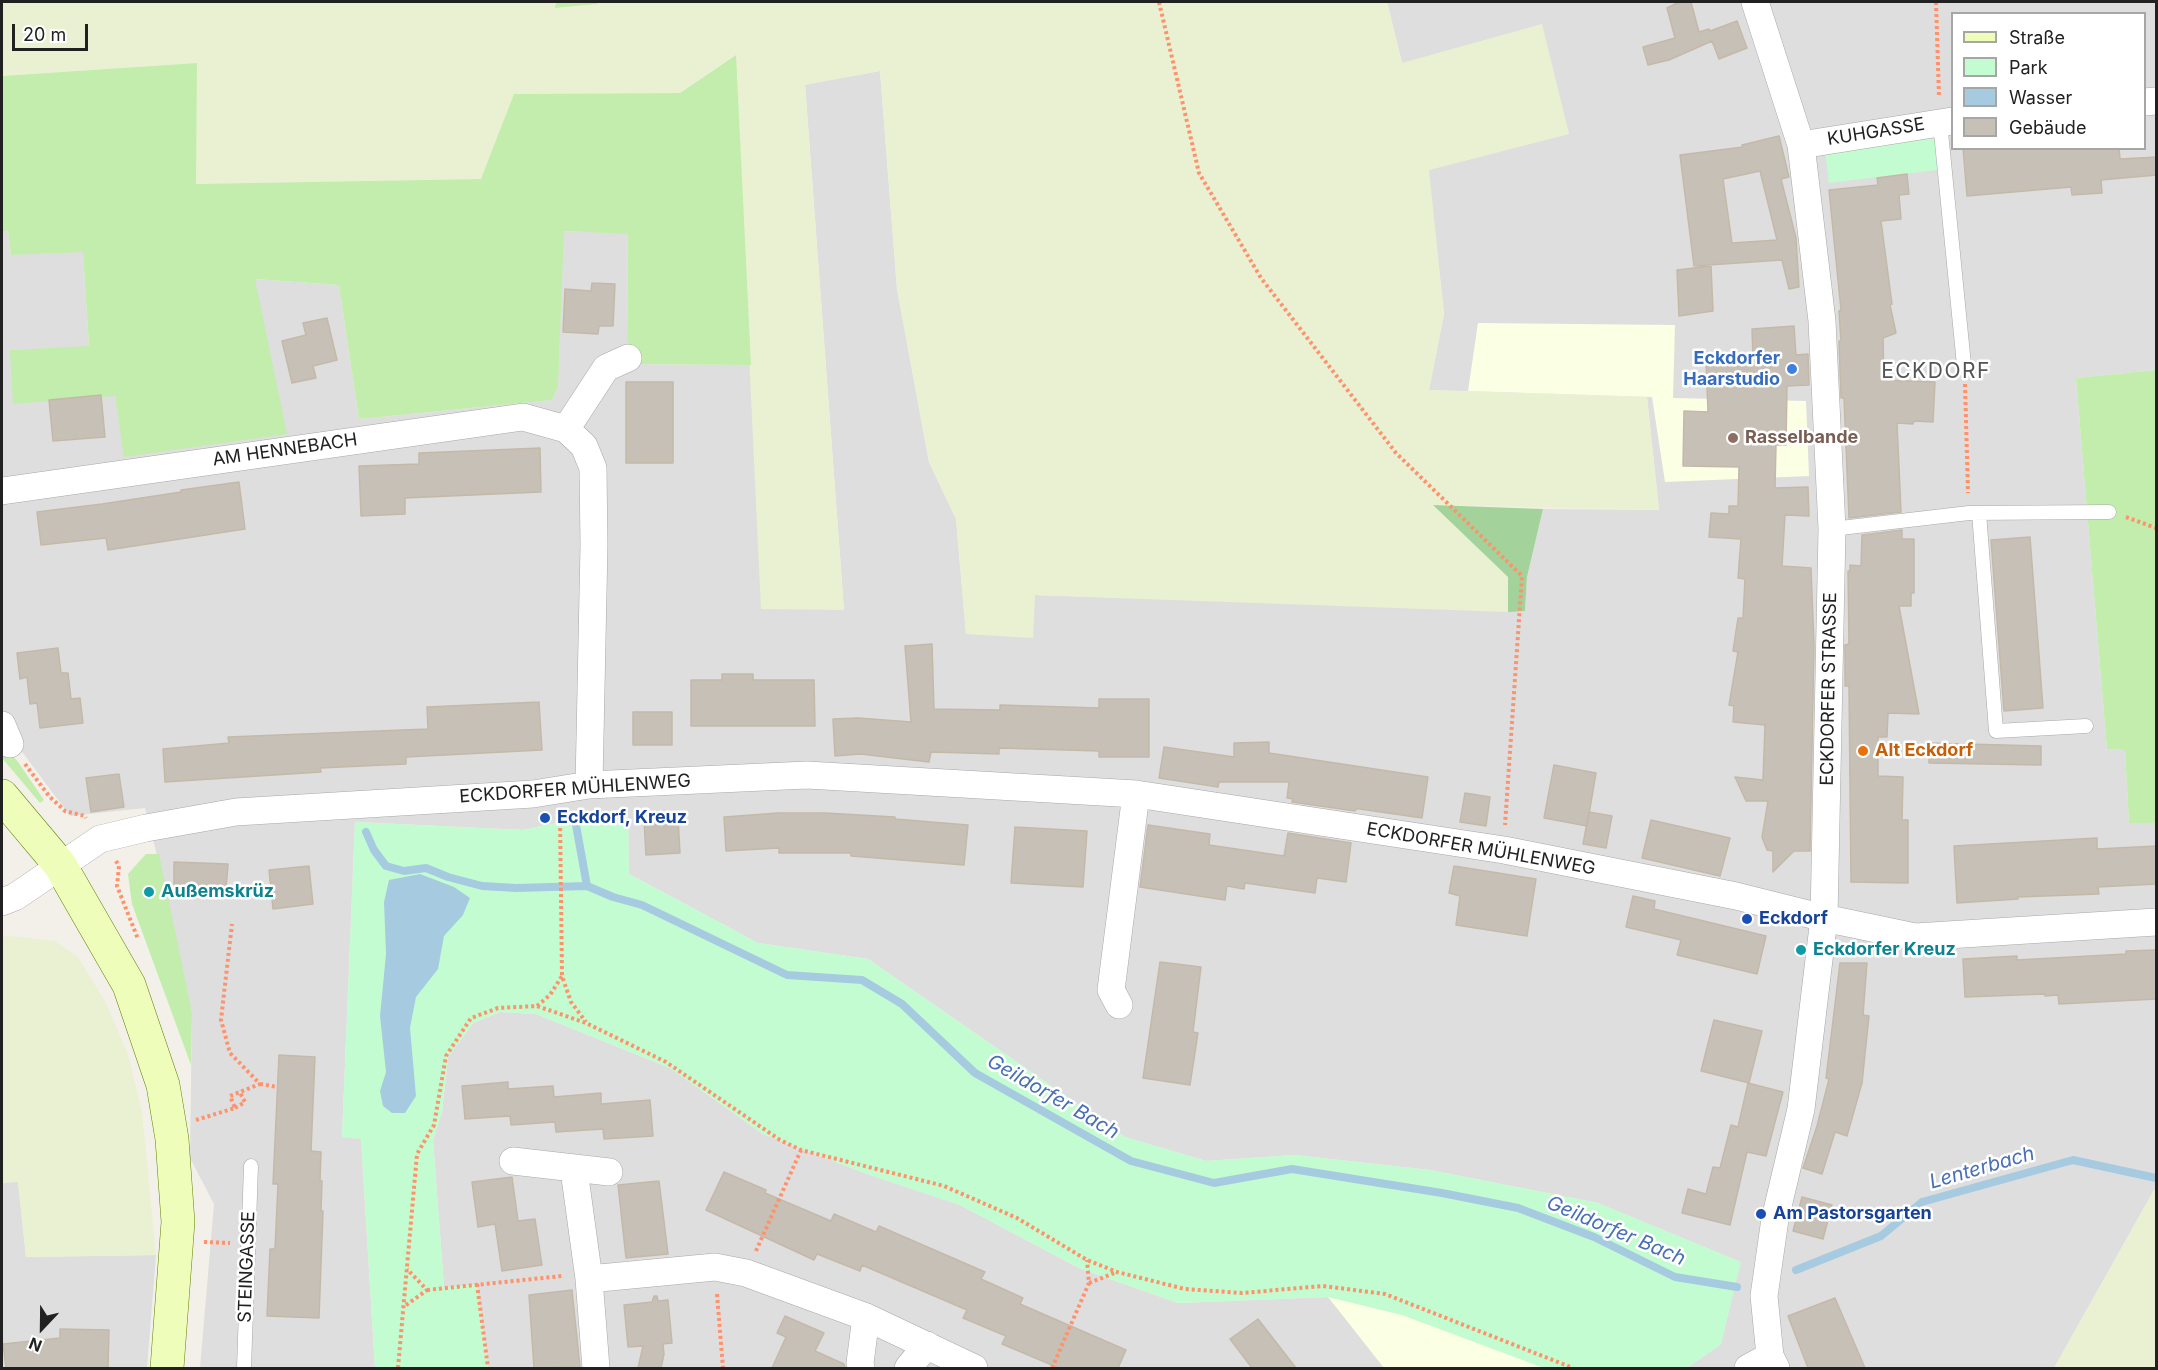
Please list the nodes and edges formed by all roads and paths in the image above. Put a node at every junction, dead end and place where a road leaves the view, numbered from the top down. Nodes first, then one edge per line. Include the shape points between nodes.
1 (1160, 2) edge
2 (1755, 2) edge
3 (1936, 2) edge
4 (1946, 122) edge
5 (1801, 144) junction
6 (628, 358) dead end
7 (1964, 365) joint
8 (566, 429) junction
9 (2, 491) edge
10 (2109, 512) joint
11 (1974, 513) junction
12 (2157, 528) edge
13 (1832, 529) junction
14 (2086, 726) dead end
15 (6, 735) edge
16 (589, 785) junction
17 (560, 791) junction
18 (1136, 794) junction
19 (2, 796) edge
20 (100, 839) junction
21 (1504, 850) junction
22 (60, 865) junction
23 (2, 902) edge
24 (1824, 918) junction
25 (2157, 922) edge
26 (231, 924) dead end
27 (139, 940) dead end
28 (562, 976) junction
29 (1119, 1005) dead end
30 (537, 1006) junction
31 (586, 1023) junction
32 (260, 1084) junction
33 (277, 1086) dead end
34 (239, 1091) junction
35 (236, 1108) junction
36 (200, 1120) dead end
37 (801, 1150) junction
38 (513, 1161) dead end
39 (251, 1166) dead end
40 (574, 1170) junction
41 (609, 1172) dead end
42 (204, 1242) dead end
43 (248, 1243) junction
44 (1087, 1260) junction
45 (715, 1267) junction
46 (406, 1269) junction
47 (1117, 1272) junction
48 (746, 1273) junction
49 (589, 1279) junction
50 (1089, 1283) junction
51 (477, 1284) junction
52 (427, 1290) junction
53 (405, 1305) junction
54 (866, 1317) junction
55 (927, 1345) junction
56 (1765, 1364) edge
57 (167, 1368) edge
58 (244, 1368) edge
59 (398, 1368) edge
60 (488, 1368) edge
61 (596, 1368) edge
62 (723, 1368) edge
63 (861, 1368) edge
64 (908, 1368) edge
65 (974, 1368) edge
66 (1052, 1368) edge
67 (1573, 1368) edge

1 - 21 path via 1199,173 1261,278 1396,453 1522,576
2 - 5 street, ECKDORFER STRASSE
3 - 4 path
4 - 5 street, KUHGASSE
4 - 7 lane
5 - 13 street, ECKDORFER STRASSE via 1822,321
6 - 8 street via 606,368
7 - 11 path
8 - 9 street, AM HENNEBACH via 523,417
8 - 16 street via 584,446 593,468
10 - 11 lane
10 - 12 path
11 - 13 lane
11 - 14 lane via 1996,731
13 - 24 street, ECKDORFER STRASSE
15 - 20 path via 49,796 65,811 85,816
16 - 17 street, ECKDORFER MÜHLENWEG
16 - 18 street, ECKDORFER MÜHLENWEG via 807,775
17 - 20 street, ECKDORFER MÜHLENWEG via 236,812
17 - 28 path
18 - 21 street, ECKDORFER MÜHLENWEG
18 - 29 street via 1111,990
19 - 22 main road
20 - 22 street, ECKDORFER MÜHLENWEG
20 - 27 path via 119,866 117,886
21 - 24 street, ECKDORFER MÜHLENWEG via 1736,896
22 - 23 street, ECKDORFER MÜHLENWEG
22 - 57 main road via 129,985 163,1085 172,1139 178,1222
24 - 25 street, ECKDORFER MÜHLENWEG via 1915,937
24 - 56 street, ECKDORFER STRASSE via 1801,1109 1775,1219 1764,1296
26 - 32 path via 220,1020 230,1053
28 - 30 path
28 - 31 path via 571,1002
30 - 31 path
30 - 46 path via 498,1008 471,1018 446,1056 434,1125 417,1154
31 - 37 path via 666,1062 780,1140
32 - 33 path
32 - 34 path
34 - 35 path via 245,1102
34 - 35 path via 230,1096
35 - 36 path
37 - 44 path via 944,1186 1017,1218
37 - 48 path
38 - 40 street
39 - 43 lane, STEINGASSE
40 - 41 street
40 - 49 street
42 - 43 path
43 - 58 lane, STEINGASSE
44 - 47 path
44 - 50 path
45 - 48 street
45 - 49 street
45 - 62 path
46 - 52 path
46 - 53 path
47 - 50 path
47 - 67 path via 1185,1289 1242,1293 1323,1286 1385,1294
48 - 54 street
49 - 51 path via 575,1275
49 - 61 street
50 - 66 path
51 - 52 path
51 - 60 path
52 - 53 path
53 - 59 path
54 - 55 street
54 - 63 street
55 - 64 street
55 - 65 street

